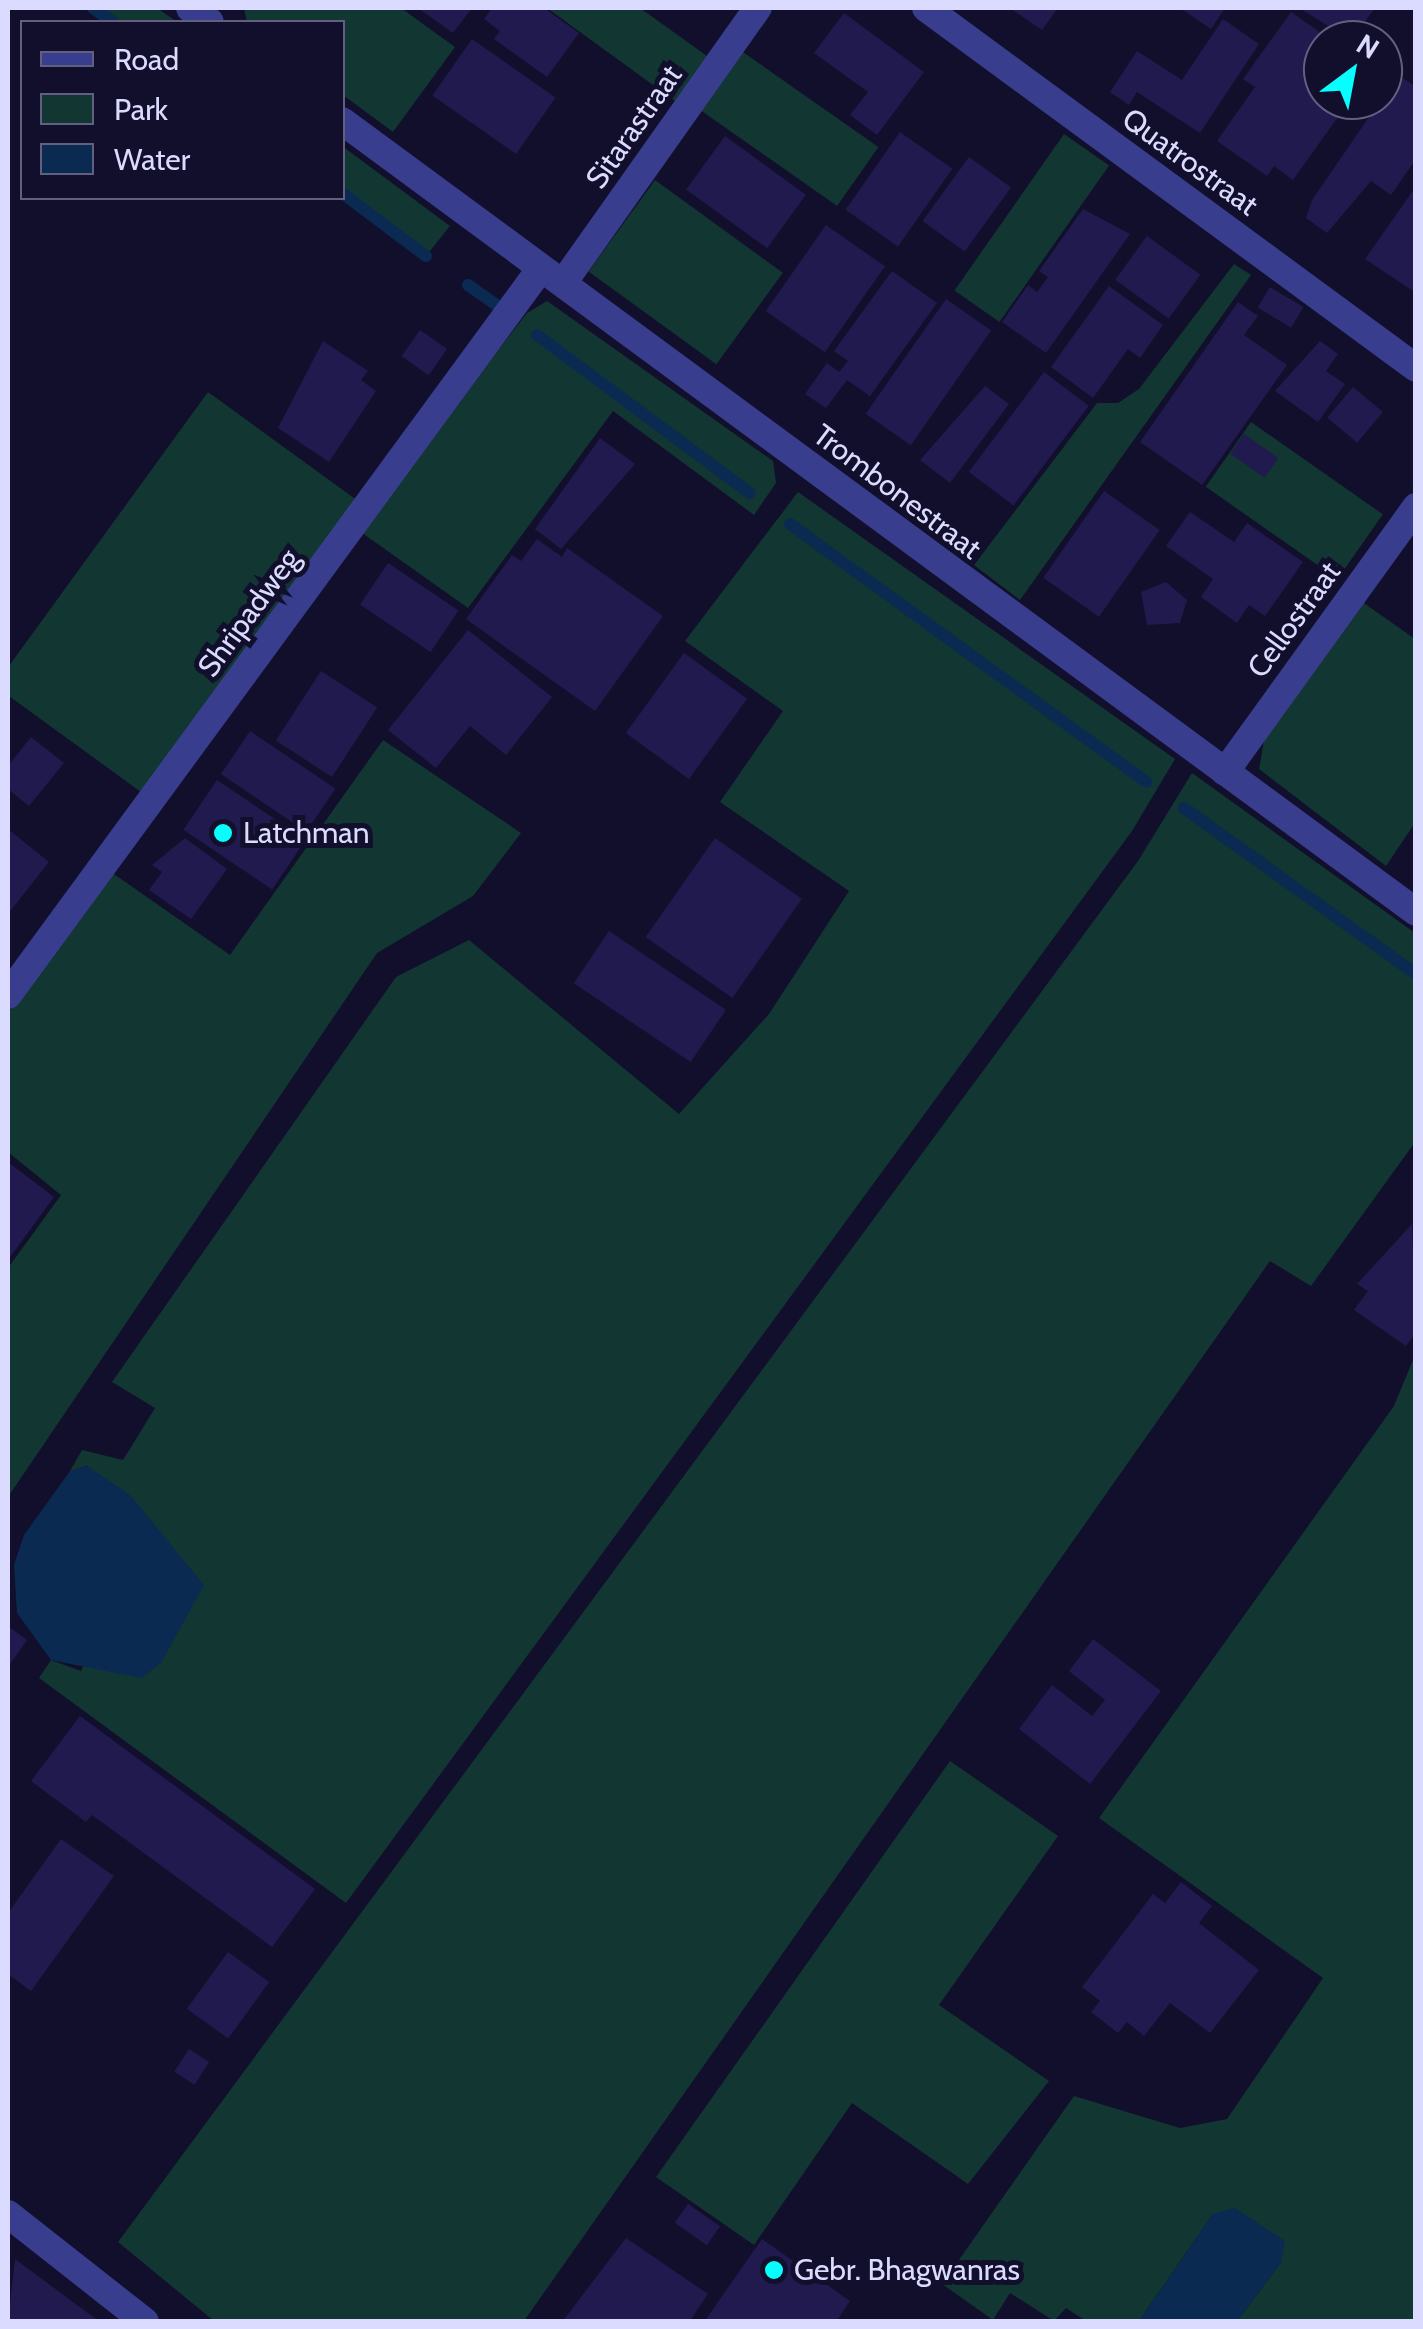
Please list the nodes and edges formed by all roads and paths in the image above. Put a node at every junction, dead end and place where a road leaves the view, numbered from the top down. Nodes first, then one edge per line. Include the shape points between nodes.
1 (758, 8) edge
2 (926, 8) edge
3 (345, 123) edge
4 (552, 276) junction
5 (1416, 368) edge
6 (1416, 507) edge
7 (1225, 772) junction
8 (1416, 912) edge
9 (8, 995) edge
10 (8, 2214) edge
11 (146, 2322) edge

1 - 4 street, Sitarastraat
2 - 5 street, Quatrostraat
3 - 4 street, Trombonestraat
4 - 7 street, Trombonestraat
4 - 9 street, Shripadweg
6 - 7 street, Cellostraat
7 - 8 street, Trombonestraat
10 - 11 street

